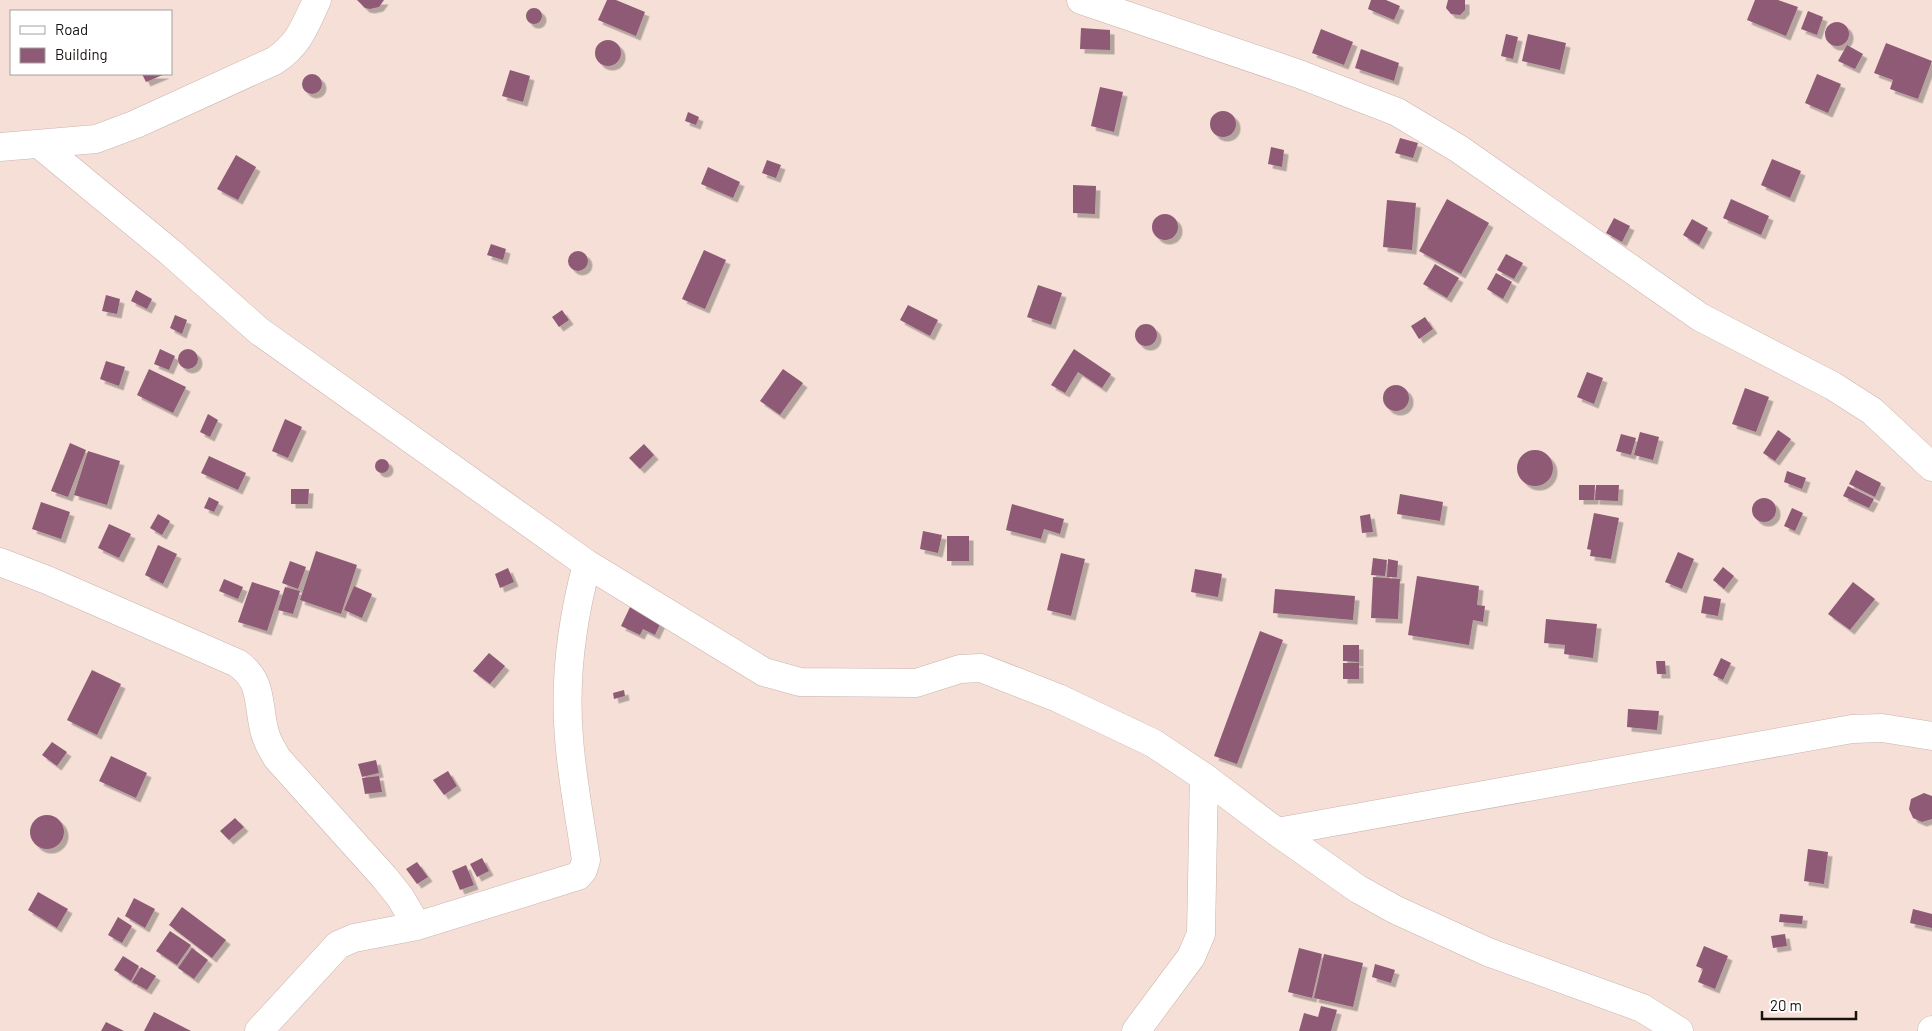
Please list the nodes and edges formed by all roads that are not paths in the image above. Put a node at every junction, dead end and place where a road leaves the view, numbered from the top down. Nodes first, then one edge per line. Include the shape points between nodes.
1 (317, 0) edge
2 (1081, 0) edge
3 (39, 144) junction
4 (0, 147) edge
5 (1932, 467) edge
6 (0, 562) edge
7 (587, 564) junction
8 (1932, 736) edge
9 (1204, 777) junction
10 (1277, 832) junction
11 (417, 926) junction
12 (259, 1031) edge
13 (1136, 1031) edge
14 (1679, 1031) edge

1 - 3 street via 297,42 289,52 274,61 96,139
2 - 5 street via 1299,74 1397,112 1459,148 1700,317 1833,386 1872,411
3 - 4 street
3 - 7 street via 170,252 259,331
6 - 11 street via 237,663 249,671 257,686 265,734 277,758 384,877
7 - 9 street via 764,672 800,682 916,683 960,669 981,668 1058,698 1153,743
7 - 11 street via 570,647 569,692 569,737 586,860 583,870 578,876
8 - 10 street via 1882,728 1852,729
9 - 10 street
9 - 13 street via 1201,934 1191,957
10 - 14 street via 1358,889 1396,910 1488,952 1642,1008
11 - 12 street via 354,938 338,945

